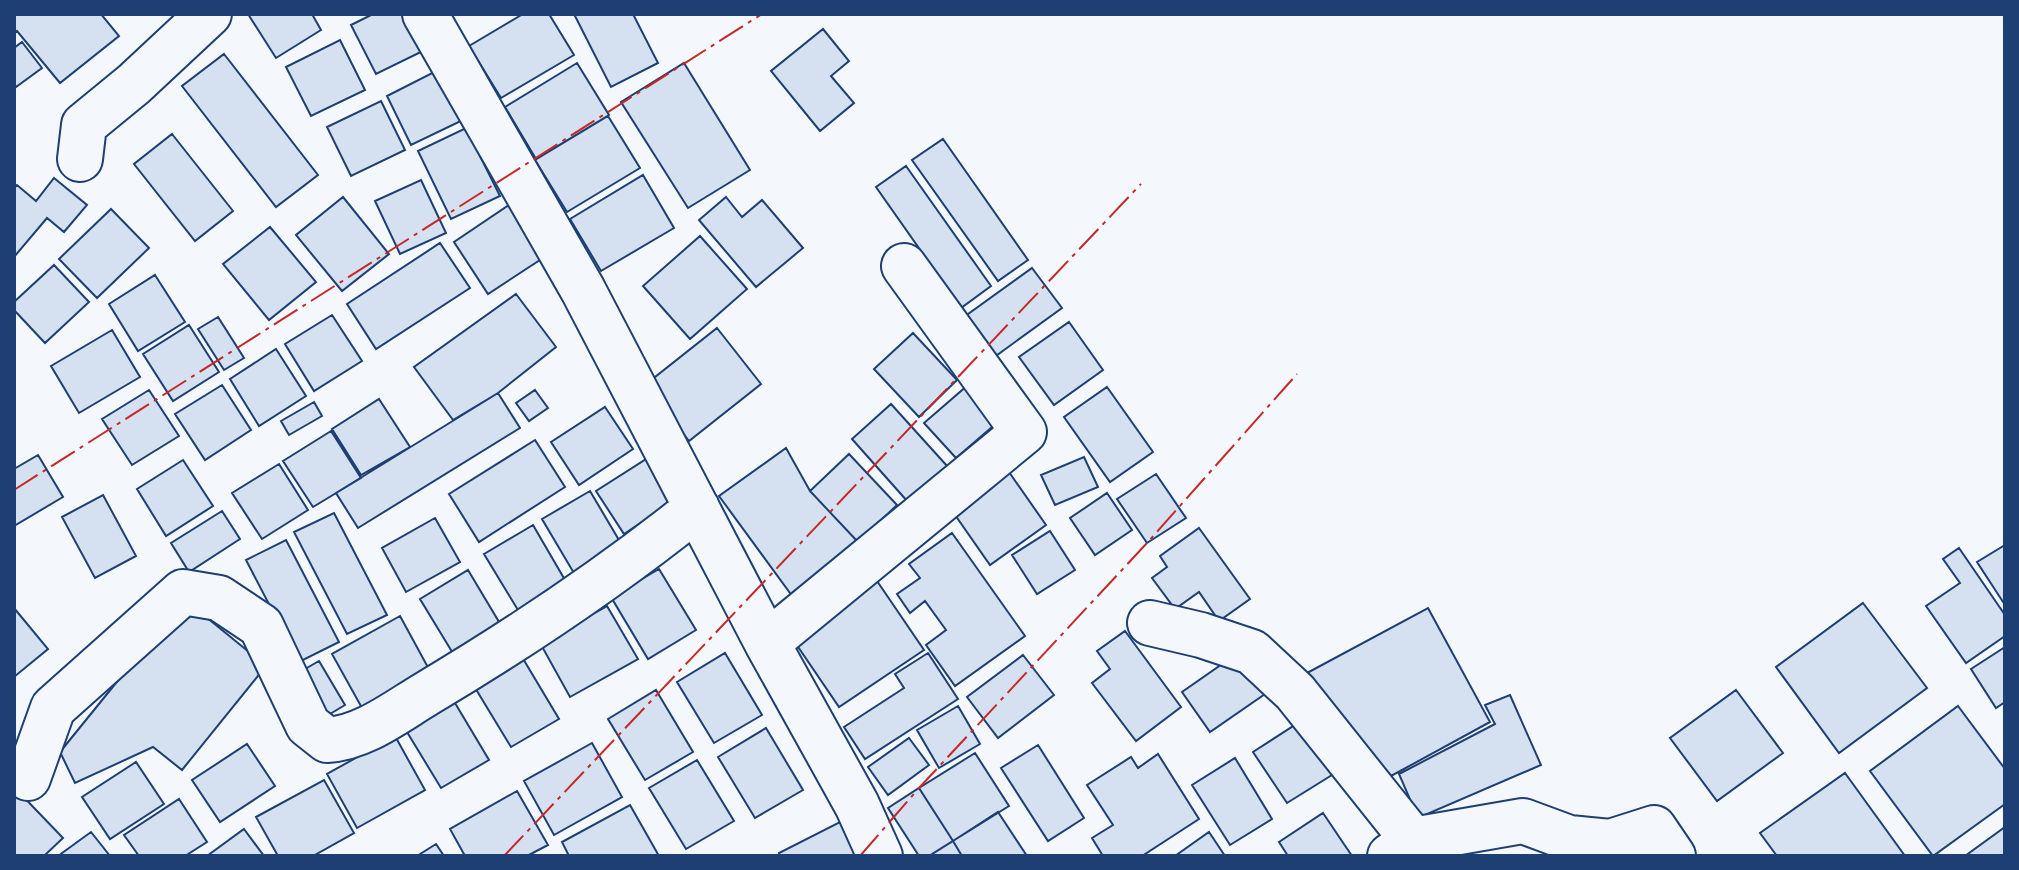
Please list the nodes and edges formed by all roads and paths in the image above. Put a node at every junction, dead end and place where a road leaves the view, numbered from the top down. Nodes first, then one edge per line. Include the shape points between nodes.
1 (209, 14) edge
2 (425, 14) edge
3 (80, 159) dead end
4 (904, 266) dead end
5 (697, 508) junction
6 (1150, 623) dead end
7 (767, 643) junction
8 (28, 778) dead end
9 (1401, 848) edge
10 (880, 856) edge
11 (1673, 856) edge

1 - 3 street via 84,125
2 - 5 street via 583,290
4 - 7 street via 1024,432
5 - 7 street
5 - 8 street via 535,626 374,725 342,739 327,740 308,725 261,626 219,598 183,592 53,708
6 - 9 street via 1252,652 1295,692
7 - 10 street
9 - 11 street via 1523,821 1569,838 1610,842 1654,828

